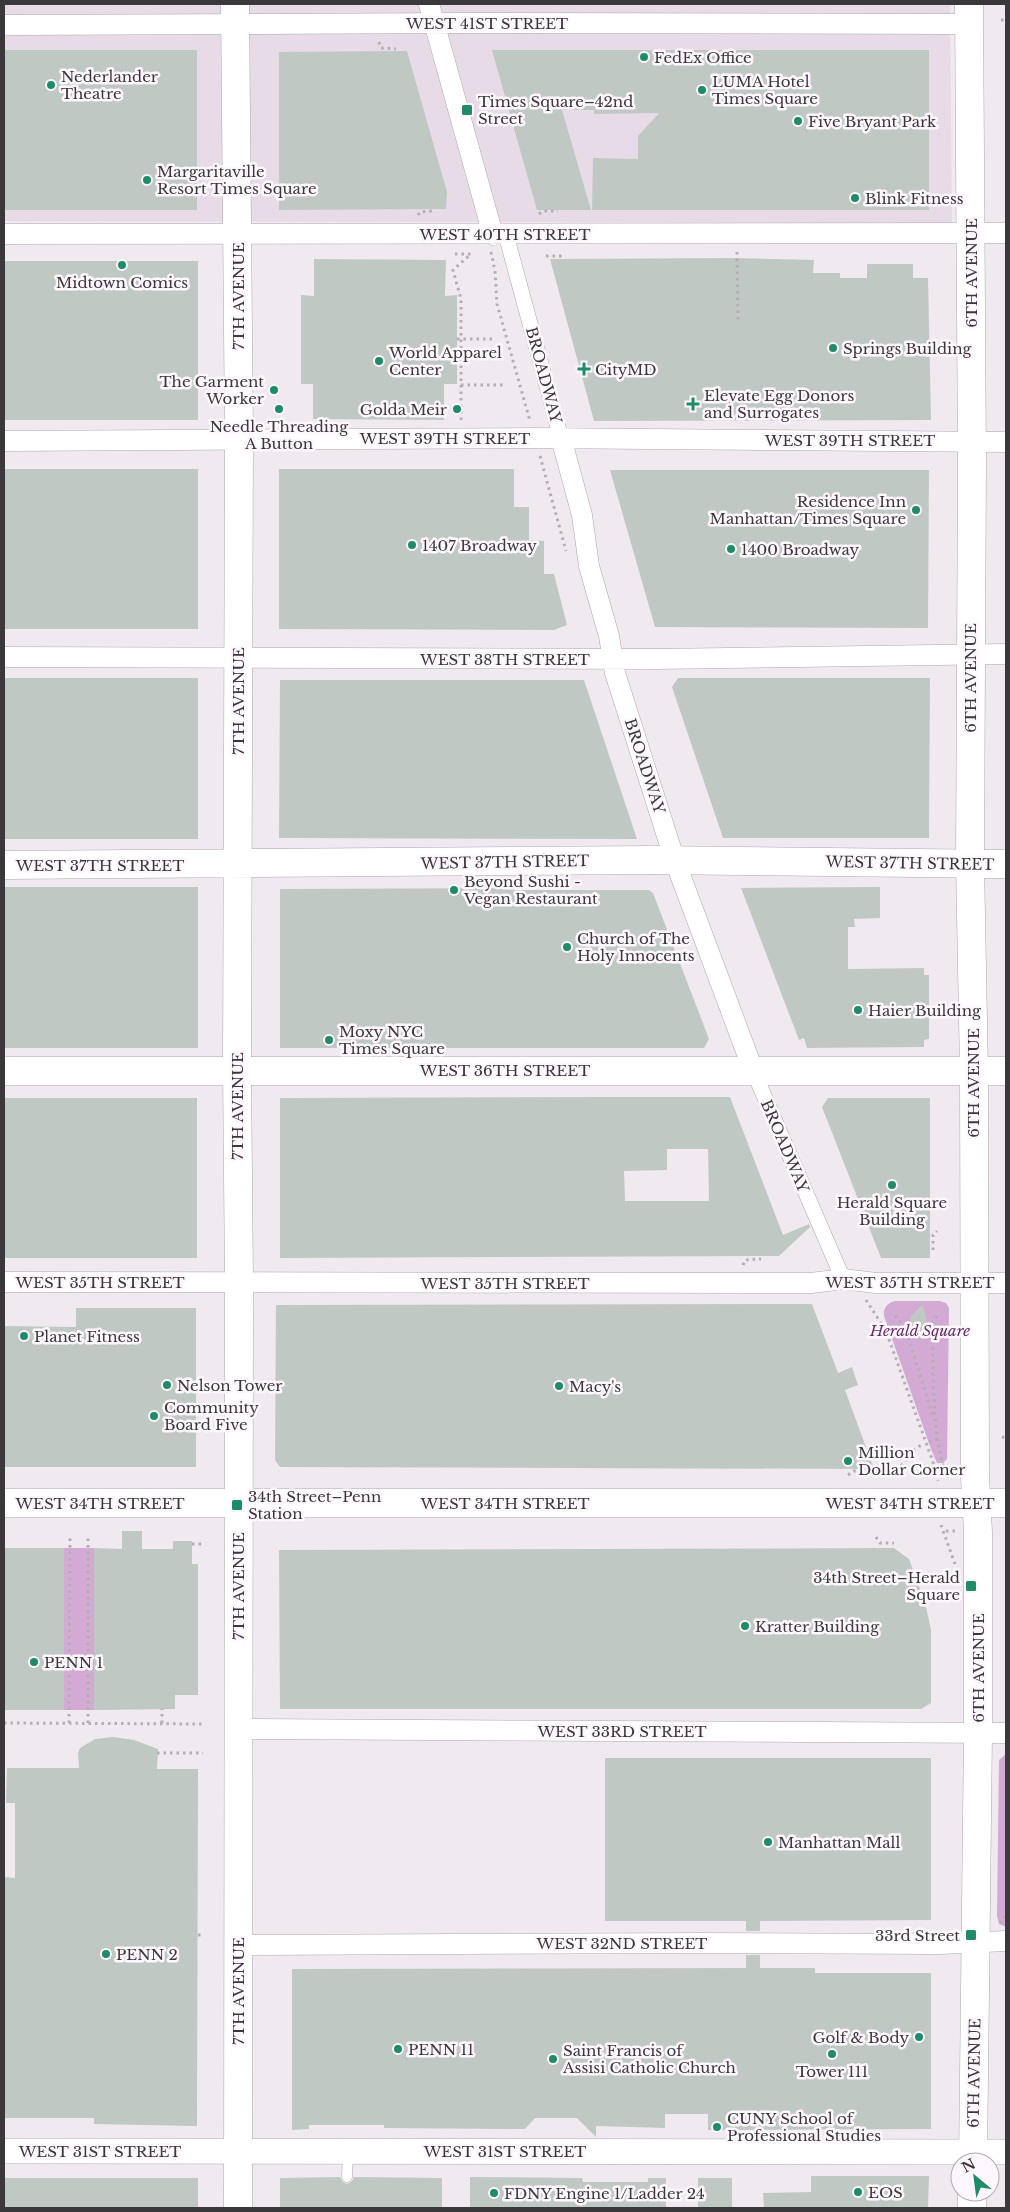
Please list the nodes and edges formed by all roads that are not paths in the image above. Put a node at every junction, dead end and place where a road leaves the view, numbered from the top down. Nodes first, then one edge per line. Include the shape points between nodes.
1 (429, 4) edge
2 (969, 14) edge
3 (235, 15) edge
4 (434, 24) junction
5 (4, 26) edge
6 (971, 233) junction
7 (1006, 233) edge
8 (4, 234) edge
9 (237, 234) junction
10 (496, 239) junction
11 (561, 438) junction
12 (239, 439) junction
13 (4, 441) edge
14 (972, 441) junction
15 (1006, 442) edge
16 (970, 654) junction
17 (1006, 654) edge
18 (4, 657) edge
19 (238, 658) junction
20 (613, 659) junction
21 (675, 861) junction
22 (4, 864) edge
23 (237, 864) junction
24 (970, 864) junction
25 (1006, 864) edge
26 (236, 1070) junction
27 (753, 1070) junction
28 (1006, 1070) edge
29 (4, 1071) edge
30 (974, 1071) junction
31 (843, 1279) junction
32 (4, 1282) edge
33 (239, 1282) junction
34 (973, 1283) junction
35 (1006, 1283) edge
36 (4, 1503) edge
37 (238, 1503) junction
38 (977, 1503) junction
39 (1006, 1503) edge
40 (238, 1729) junction
41 (978, 1733) junction
42 (1006, 1733) edge
43 (1002, 1932) edge
44 (976, 1942) junction
45 (238, 1945) junction
46 (238, 2150) junction
47 (348, 2150) junction
48 (4, 2151) edge
49 (973, 2152) edge
50 (950, 2157) edge
51 (347, 2177) dead end
52 (238, 2208) edge

1 - 4 street, BROADWAY
2 - 4 street, WEST 41ST STREET
2 - 6 main road, 6TH AVENUE
3 - 4 street, WEST 41ST STREET
3 - 5 street, WEST 41ST STREET
3 - 9 main road, 7TH AVENUE
4 - 10 street, BROADWAY
6 - 7 street, WEST 40TH STREET
6 - 10 street, WEST 40TH STREET
6 - 14 main road, 6TH AVENUE
8 - 9 street, WEST 40TH STREET
9 - 10 street, WEST 40TH STREET
9 - 12 main road, 7TH AVENUE
10 - 11 street, BROADWAY
11 - 12 street, WEST 39TH STREET
11 - 14 street, WEST 39TH STREET
11 - 20 street, BROADWAY via 582,515 589,566
12 - 13 street, WEST 39TH STREET
12 - 19 main road, 7TH AVENUE
14 - 15 street, WEST 39TH STREET
14 - 16 main road, 6TH AVENUE
16 - 17 street, WEST 38TH STREET
16 - 20 street, WEST 38TH STREET
16 - 24 main road, 6TH AVENUE
18 - 19 street, WEST 38TH STREET
19 - 20 street, WEST 38TH STREET
19 - 23 main road, 7TH AVENUE
20 - 21 street, BROADWAY
21 - 23 main road, WEST 37TH STREET
21 - 24 main road, WEST 37TH STREET
21 - 27 street, BROADWAY
22 - 23 main road, WEST 37TH STREET
23 - 26 main road, 7TH AVENUE
24 - 25 main road, WEST 37TH STREET
24 - 30 main road, 6TH AVENUE
26 - 27 main road, WEST 36TH STREET
26 - 29 main road, WEST 36TH STREET
26 - 33 main road, 7TH AVENUE
27 - 30 main road, WEST 36TH STREET
27 - 31 street, BROADWAY
28 - 30 main road, WEST 36TH STREET
30 - 34 main road, 6TH AVENUE
31 - 33 street, WEST 35TH STREET via 811,1283
31 - 34 street, WEST 35TH STREET via 876,1283
32 - 33 street, WEST 35TH STREET
33 - 37 main road, 7TH AVENUE
34 - 35 street, WEST 35TH STREET
34 - 38 main road, 6TH AVENUE
36 - 37 main road, WEST 34TH STREET
37 - 38 main road, WEST 34TH STREET
37 - 40 main road, 7TH AVENUE
38 - 39 main road, WEST 34TH STREET
38 - 41 main road, 6TH AVENUE
40 - 41 street, WEST 33RD STREET
40 - 45 main road, 7TH AVENUE
41 - 42 street, WEST 33RD STREET
41 - 44 main road, 6TH AVENUE
43 - 44 street, WEST 32ND STREET
44 - 45 street, WEST 32ND STREET
44 - 49 main road, 6TH AVENUE
45 - 46 main road, 7TH AVENUE
46 - 47 street, WEST 31ST STREET
46 - 48 street, WEST 31ST STREET
46 - 52 main road, 7TH AVENUE
47 - 50 street, WEST 31ST STREET
47 - 51 lane

